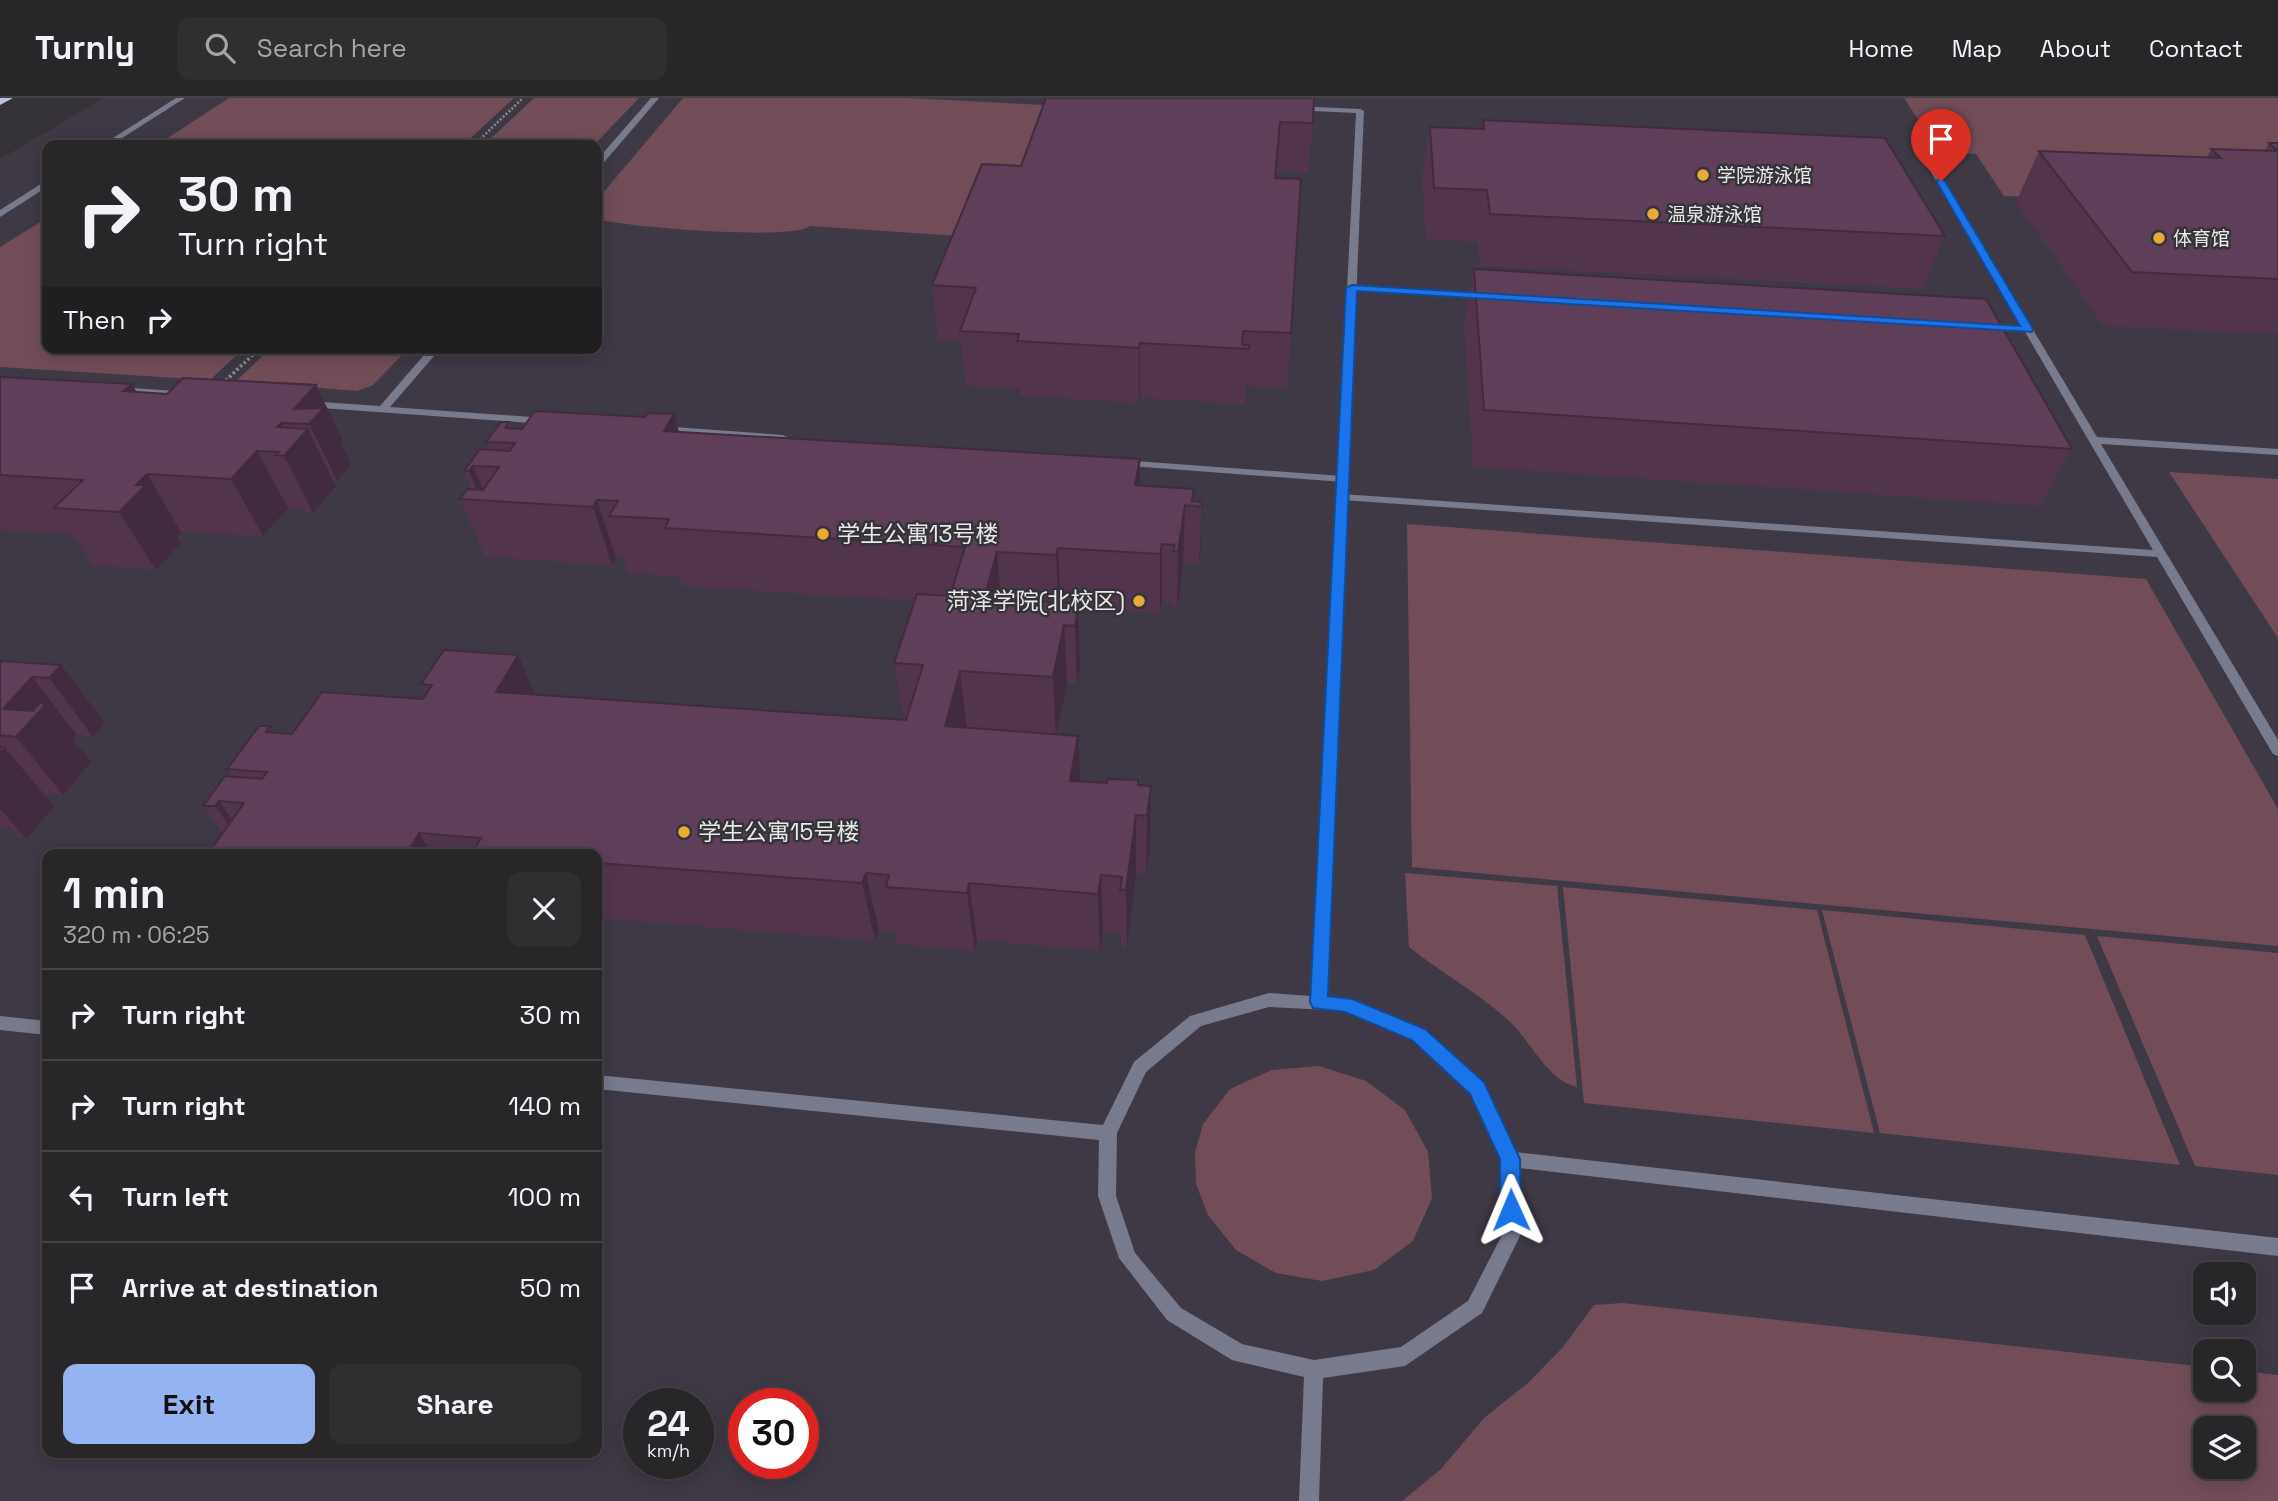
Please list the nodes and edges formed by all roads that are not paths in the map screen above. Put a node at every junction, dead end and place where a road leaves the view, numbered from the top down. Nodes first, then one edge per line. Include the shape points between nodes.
1 (8, 98) edge
2 (181, 98) edge
3 (655, 98) edge
4 (0, 102) edge
5 (1279, 107) edge
6 (115, 140) edge
7 (602, 159) edge
8 (1928, 160) dead end
9 (42, 187) edge
10 (0, 214) edge
11 (1352, 288) junction
12 (1503, 297) edge
13 (1973, 326) edge
14 (2028, 329) junction
15 (431, 354) edge
16 (111, 390) edge
17 (208, 397) edge
18 (289, 402) edge
19 (383, 409) junction
20 (564, 422) edge
21 (647, 428) edge
22 (800, 440) edge
23 (2093, 440) junction
24 (2278, 452) edge
25 (1106, 462) edge
26 (1343, 479) junction
27 (1342, 497) junction
28 (2161, 554) junction
29 (2278, 751) edge
30 (1319, 1002) junction
31 (0, 1023) edge
32 (42, 1027) edge
33 (602, 1082) edge
34 (1108, 1133) junction
35 (1510, 1159) junction
36 (2278, 1247) edge
37 (1314, 1370) junction
38 (1309, 1501) edge

1 - 4 main road
2 - 6 street
3 - 7 street
5 - 11 street via 1360,111
8 - 14 street
9 - 10 street
11 - 12 street
11 - 26 street
13 - 14 street
14 - 23 street
15 - 19 street
16 - 17 street
18 - 19 street
19 - 20 street
21 - 22 street
23 - 24 street
23 - 28 street
25 - 26 street
26 - 27 street
27 - 28 street
27 - 30 street
28 - 29 street
30 - 34 street via 1269,1000 1196,1021 1140,1067
30 - 35 street via 1346,1004 1419,1035 1477,1088
31 - 32 street
33 - 34 street
34 - 37 street via 1107,1196 1128,1258 1174,1314 1239,1353
35 - 36 street
35 - 37 street via 1511,1236 1475,1307 1405,1356
37 - 38 street

